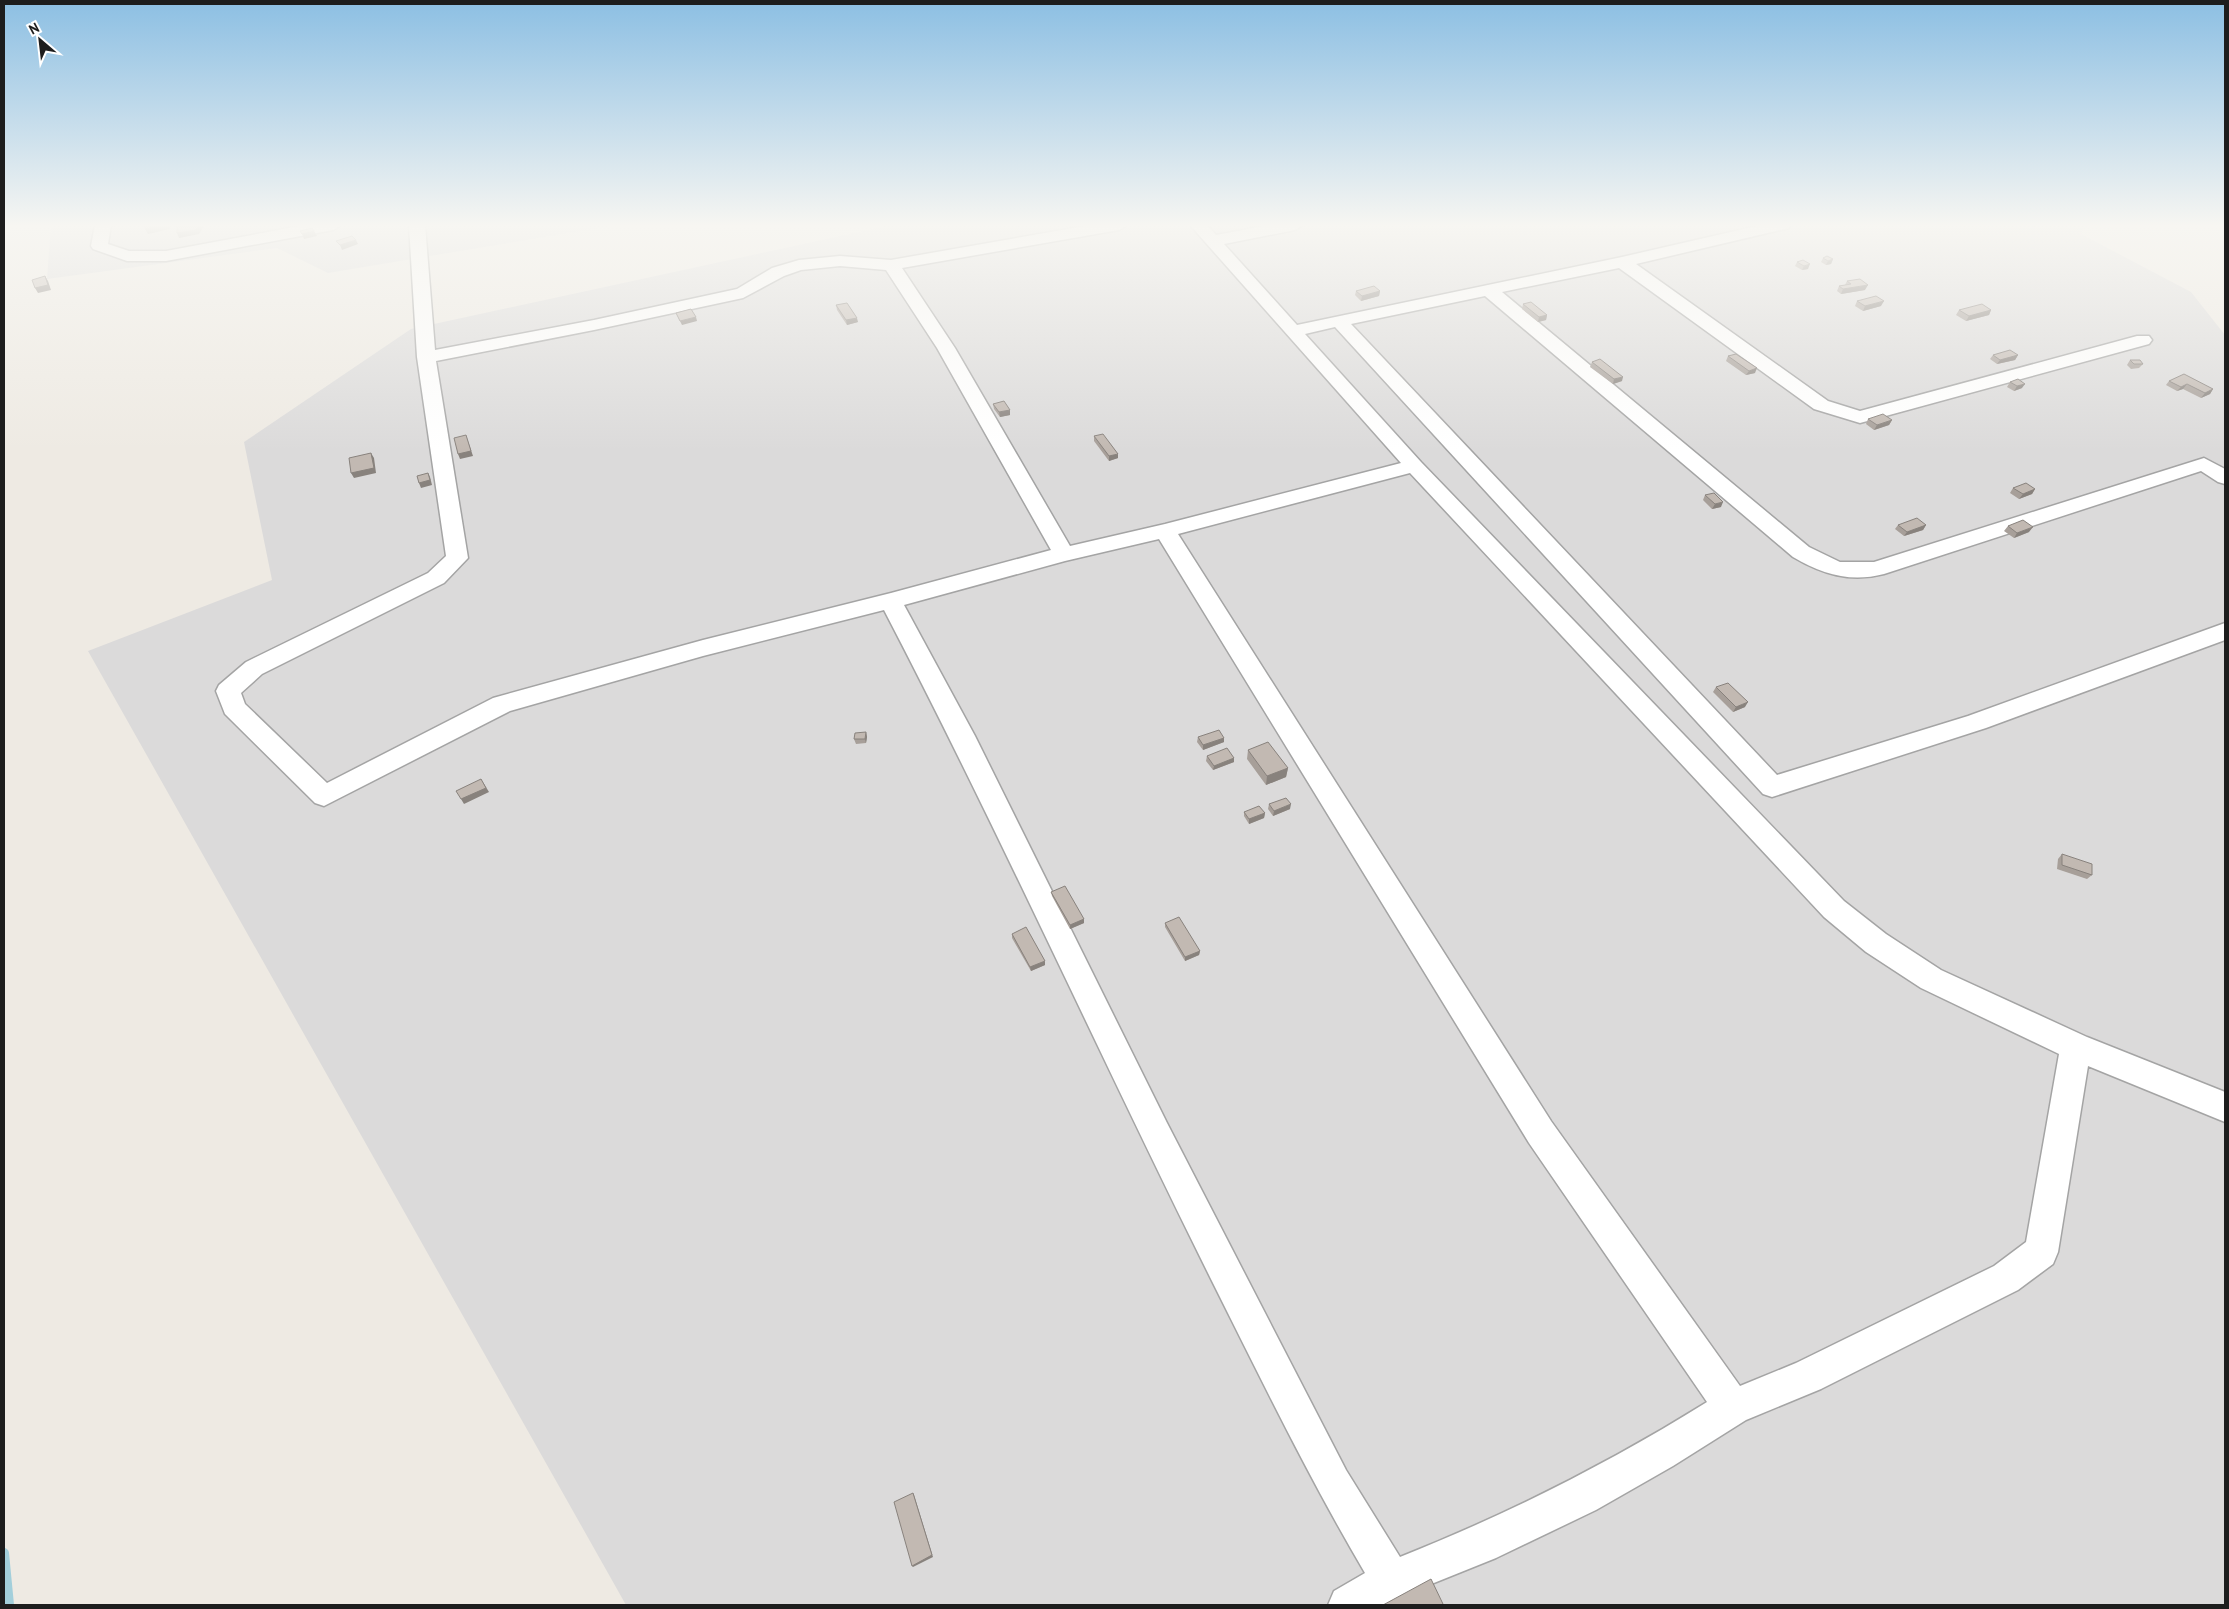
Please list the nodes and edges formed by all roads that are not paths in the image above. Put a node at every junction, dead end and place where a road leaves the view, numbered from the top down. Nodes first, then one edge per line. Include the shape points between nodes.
1 (422, 300) edge
2 (710, 300) edge
3 (914, 300) edge
4 (1265, 300) edge
5 (1434, 300) edge
6 (1500, 300) edge
7 (1675, 300) edge
8 (1338, 320) junction
9 (1292, 331) junction
10 (2143, 340) dead end
11 (426, 357) junction
12 (1414, 466) junction
13 (2225, 478) edge
14 (1165, 531) junction
15 (1064, 554) junction
16 (891, 601) junction
17 (2225, 631) edge
18 (2076, 1047) junction
19 (2225, 1107) edge
20 (1733, 1406) junction
21 (1391, 1580) junction
22 (1348, 1605) edge

1 - 11 street
2 - 11 street
3 - 15 street via 946,348
4 - 9 street
5 - 8 street
6 - 13 street via 1801,552 1841,572 1876,569 2204,464
7 - 10 street via 1821,405 1860,417
8 - 9 street
8 - 17 street via 1772,787 1977,722
9 - 12 street
11 - 16 street via 457,558 436,578 254,668 228,691 234,708 324,796 502,704 703,648
12 - 14 street
12 - 18 street via 1834,909 1876,943 1931,979
14 - 15 street
14 - 20 street via 1540,1132
15 - 16 street
16 - 21 street via 962,736 1156,1134 1329,1475
18 - 19 street
18 - 20 street via 2041,1252 2006,1278 1967,1298 1808,1376
20 - 21 street via 1660,1454 1582,1496 1482,1544
21 - 22 street

